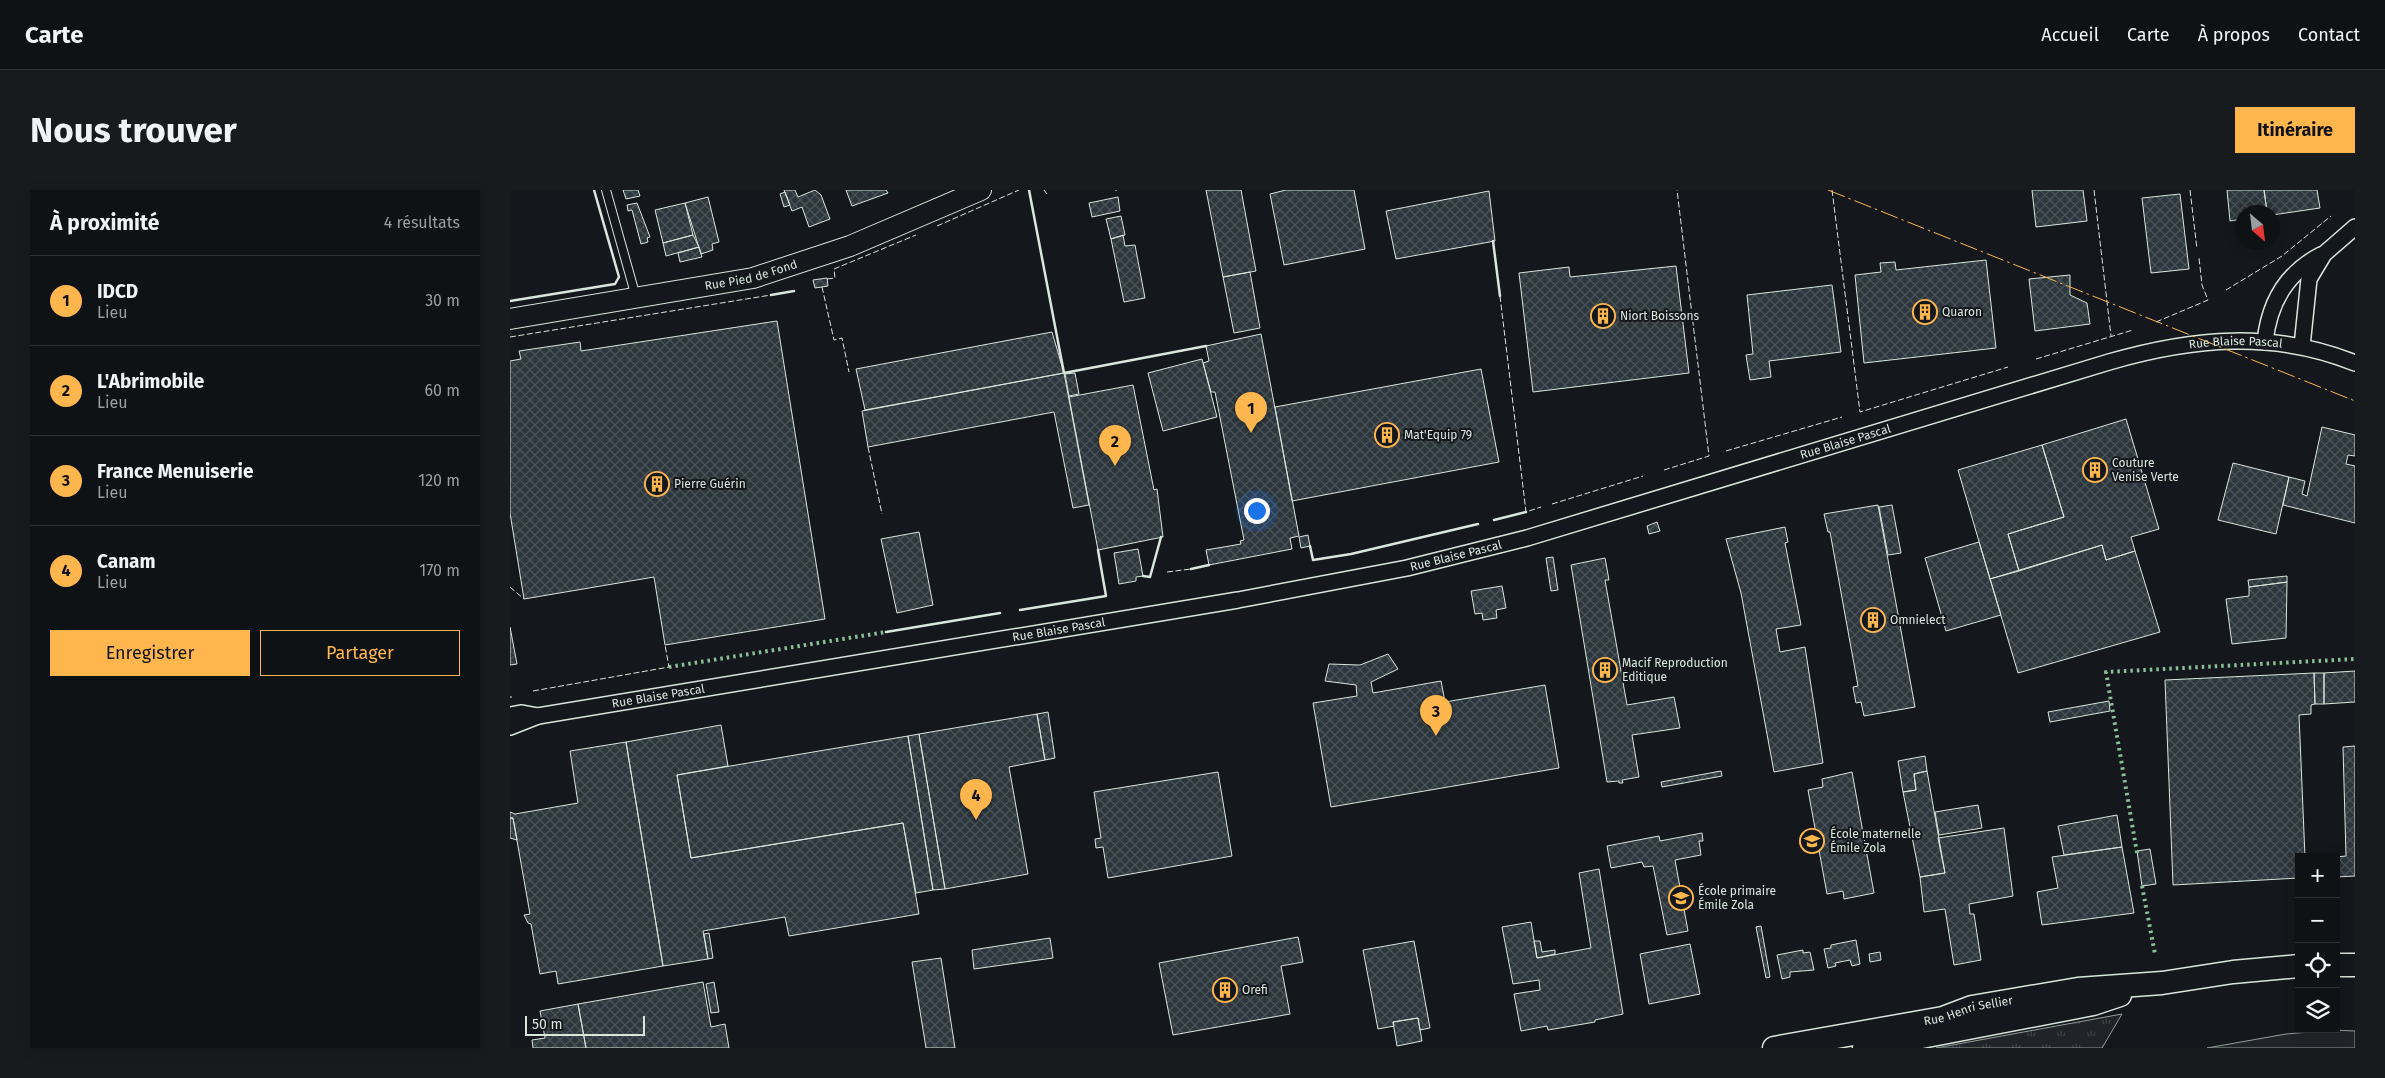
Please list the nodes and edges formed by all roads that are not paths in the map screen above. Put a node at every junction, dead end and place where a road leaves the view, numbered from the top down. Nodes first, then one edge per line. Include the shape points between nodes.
1 (606, 190) edge
2 (981, 190) edge
3 (2355, 227) edge
4 (2324, 254) junction
5 (636, 299) junction
6 (510, 319) edge
7 (2265, 342) junction
8 (2302, 346) junction
9 (2355, 363) edge
10 (510, 715) edge
11 (538, 716) junction
12 (510, 727) edge
13 (2340, 965) edge
14 (2355, 965) edge
15 (2295, 966) edge
16 (1874, 1041) edge
17 (1774, 1048) edge

1 - 5 lane
2 - 5 main road, Rue Pied de Fond via 850,246 783,270 724,285
3 - 4 street
4 - 7 street via 2309,261 2288,279 2266,329
4 - 8 street via 2309,279
5 - 6 main road, Rue Pied de Fond
7 - 8 street, Rue Blaise Pascal
7 - 11 street, Rue Blaise Pascal via 2216,341 2145,352 1527,538 1407,568 1238,600
8 - 9 street, Rue Blaise Pascal
10 - 11 street, Rue Blaise Pascal
11 - 12 street, Rue Blaise Pascal
13 - 14 main road
15 - 16 main road, Rue Henri Sellier via 2162,983 2078,989 1972,1008
16 - 17 main road, Rue Henri Sellier

